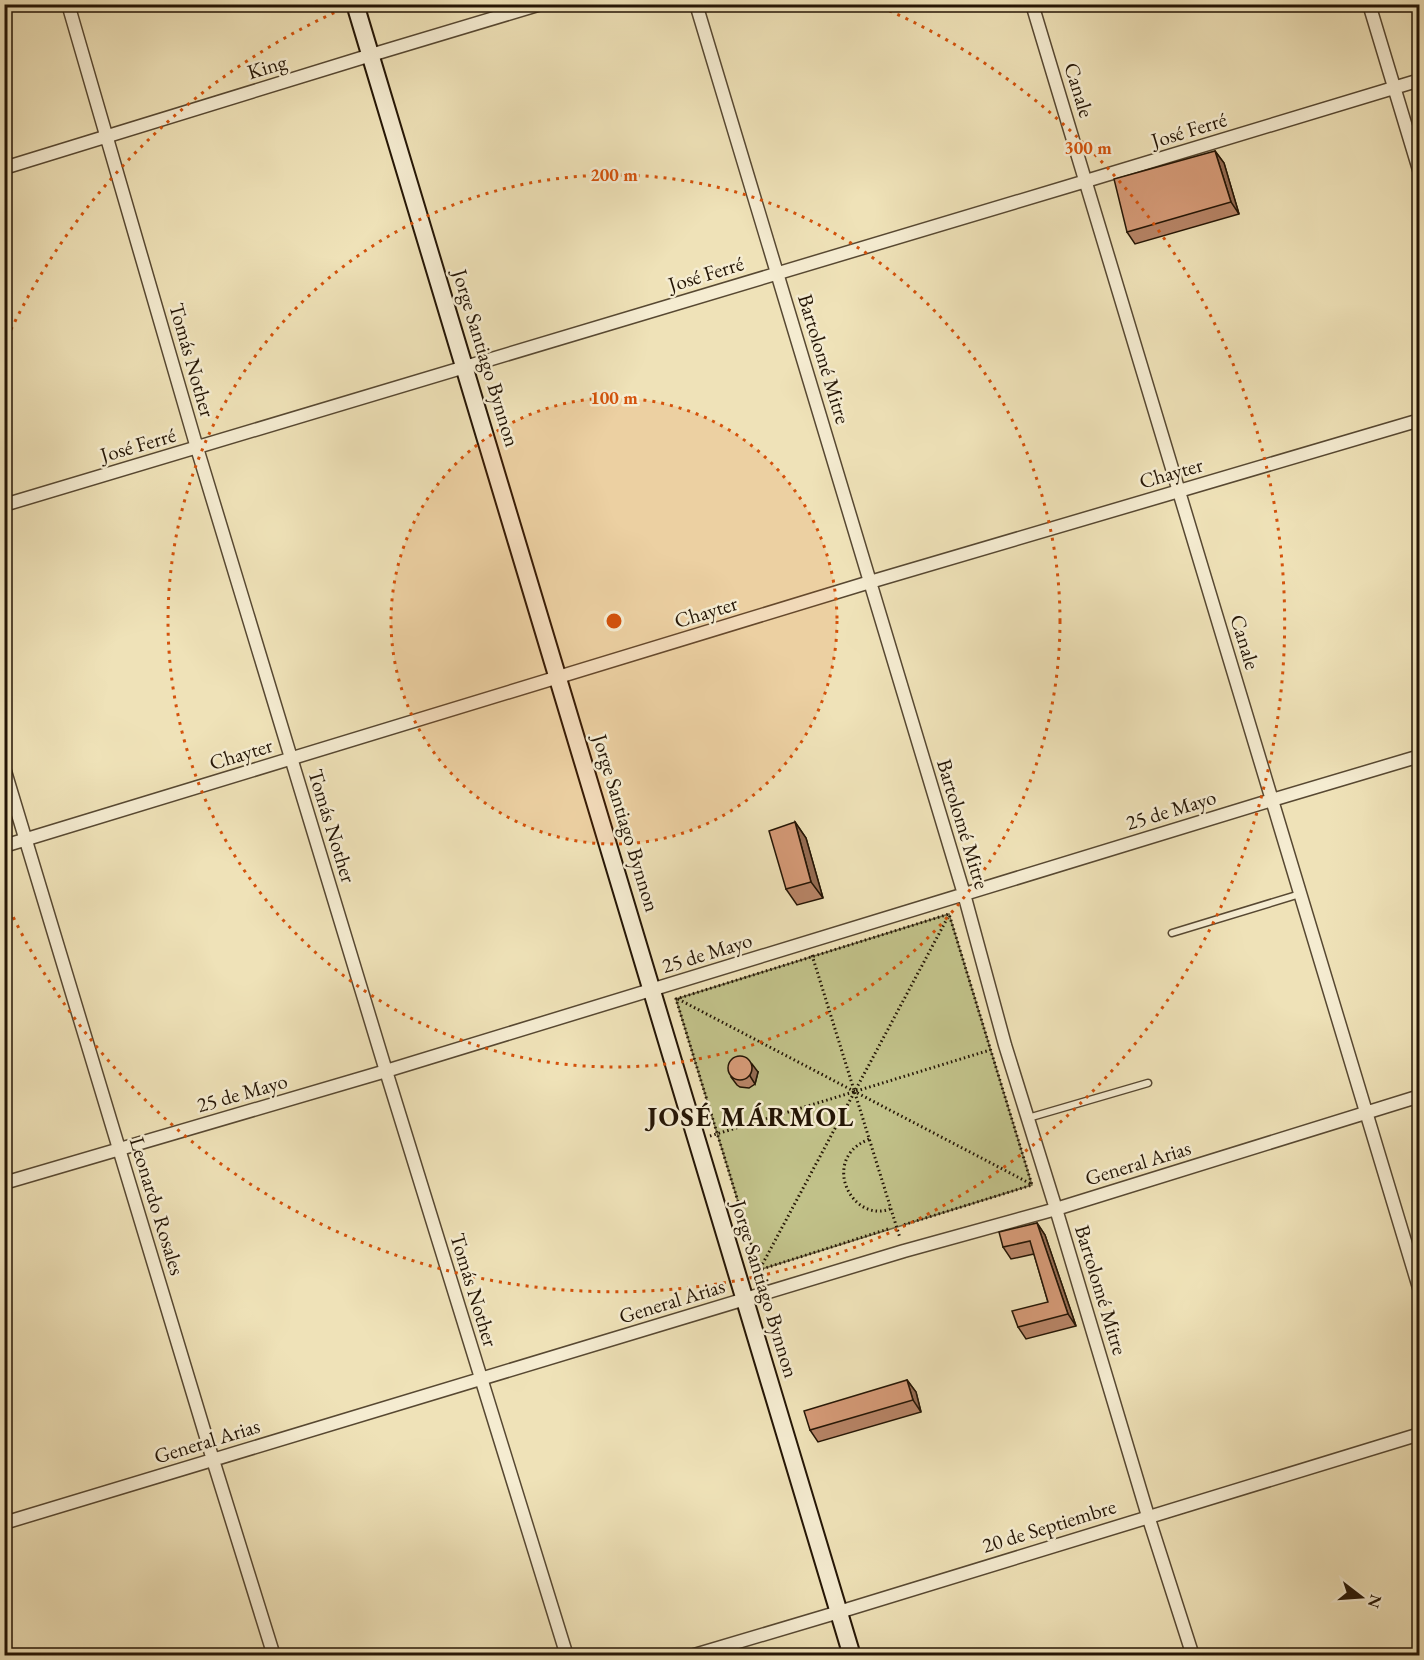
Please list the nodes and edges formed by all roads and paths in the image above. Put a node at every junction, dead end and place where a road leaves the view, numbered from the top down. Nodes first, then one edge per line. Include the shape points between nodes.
1 (68, 4) edge
2 (356, 4) edge
3 (541, 4) edge
4 (696, 4) edge
5 (1032, 4) edge
6 (1368, 4) edge
7 (371, 55) junction
8 (1419, 80) edge
9 (1394, 88) junction
10 (107, 137) junction
11 (4, 168) edge
12 (1419, 173) edge
13 (1086, 181) junction
14 (777, 273) junction
15 (465, 367) junction
16 (1419, 420) edge
17 (197, 448) junction
18 (1179, 491) junction
19 (4, 505) edge
20 (870, 582) junction
21 (559, 677) junction
22 (1419, 756) edge
23 (292, 759) junction
24 (4, 768) edge
25 (1272, 800) junction
26 (26, 840) junction
27 (4, 846) edge
28 (964, 894) junction
29 (1300, 894) junction
30 (949, 914) junction
31 (1172, 933) dead end
32 (808, 942) junction
33 (812, 957) junction
34 (652, 990) junction
35 (676, 999) junction
36 (1005, 1046) junction
37 (991, 1050) junction
38 (386, 1071) junction
39 (1148, 1083) dead end
40 (854, 1092) junction
41 (1419, 1096) edge
42 (1365, 1113) junction
43 (1028, 1118) junction
44 (718, 1134) junction
45 (869, 1138) junction
46 (697, 1140) junction
47 (120, 1149) junction
48 (4, 1183) edge
49 (1032, 1185) junction
50 (890, 1209) junction
51 (1056, 1209) junction
52 (903, 1225) dead end
53 (888, 1229) dead end
54 (904, 1251) junction
55 (759, 1270) junction
56 (1419, 1291) edge
57 (745, 1299) junction
58 (482, 1380) junction
59 (1419, 1434) edge
60 (213, 1460) junction
61 (1148, 1516) junction
62 (4, 1523) edge
63 (839, 1612) junction
64 (274, 1656) edge
65 (567, 1656) edge
66 (690, 1656) edge
67 (852, 1656) edge
68 (1192, 1656) edge

1 - 10 street, Tomás Nother
2 - 7 street, Jorge Santiago Bynnon
3 - 7 street, King
4 - 14 street, Bartolomé Mitre
5 - 13 street, Canale
6 - 9 street
7 - 10 street, King
7 - 15 street, Jorge Santiago Bynnon
8 - 9 street, José Ferré
9 - 12 street
9 - 13 street, José Ferré
10 - 11 street, King
10 - 17 street, Tomás Nother
13 - 14 street, José Ferré
13 - 18 street, Canale
14 - 15 street, José Ferré
14 - 20 street, Bartolomé Mitre
15 - 17 street, José Ferré
15 - 21 street, Jorge Santiago Bynnon
16 - 18 street, Chayter
17 - 19 street, José Ferré
17 - 23 street, Tomás Nother
18 - 20 street, Chayter
18 - 25 street, Canale
20 - 21 street, Chayter
20 - 28 street, Bartolomé Mitre
21 - 23 street, Chayter
21 - 34 street, Jorge Santiago Bynnon
22 - 25 street, 25 de Mayo
23 - 26 street, Chayter
23 - 38 street, Tomás Nother
24 - 26 street, Leonardo Rosales
25 - 28 street, 25 de Mayo
25 - 29 street, Canale
26 - 27 street, Chayter
26 - 47 street, Leonardo Rosales
28 - 30 path
28 - 32 street, 25 de Mayo
28 - 36 street, Bartolomé Mitre
29 - 31 lane
29 - 42 street, Canale
30 - 33 path
30 - 37 path
30 - 40 path
32 - 33 path
32 - 34 street, 25 de Mayo
33 - 35 path
33 - 40 path
34 - 35 path
34 - 38 street, 25 de Mayo
34 - 46 street, Jorge Santiago Bynnon
35 - 40 path
35 - 44 path
36 - 37 path
36 - 43 street, Bartolomé Mitre
37 - 40 path
37 - 49 path
38 - 47 street, 25 de Mayo
38 - 58 street, Tomás Nother
39 - 43 lane
40 - 44 path
40 - 45 path
40 - 49 path
40 - 55 path
41 - 42 street, General Arias
42 - 51 street, General Arias
42 - 56 street, Canale
43 - 51 street, Bartolomé Mitre
44 - 46 path
44 - 55 path
45 - 50 path
45 - 50 path via 849,1154 844,1165 846,1188 861,1206
46 - 57 street, Jorge Santiago Bynnon
47 - 48 street, 25 de Mayo
47 - 60 street, Leonardo Rosales
49 - 52 path
50 - 54 path
51 - 54 street, General Arias
51 - 61 street, Bartolomé Mitre
53 - 55 path
54 - 57 street, General Arias
55 - 57 path
57 - 58 street, General Arias
57 - 63 street, Jorge Santiago Bynnon
58 - 60 street, General Arias
58 - 65 street, Tomás Nother
59 - 61 street, 20 de Septiembre
60 - 62 street, General Arias
60 - 64 street, Leonardo Rosales
61 - 63 street, 20 de Septiembre
61 - 68 street, Bartolomé Mitre
63 - 66 street, 20 de Septiembre
63 - 67 street, Jorge Santiago Bynnon

